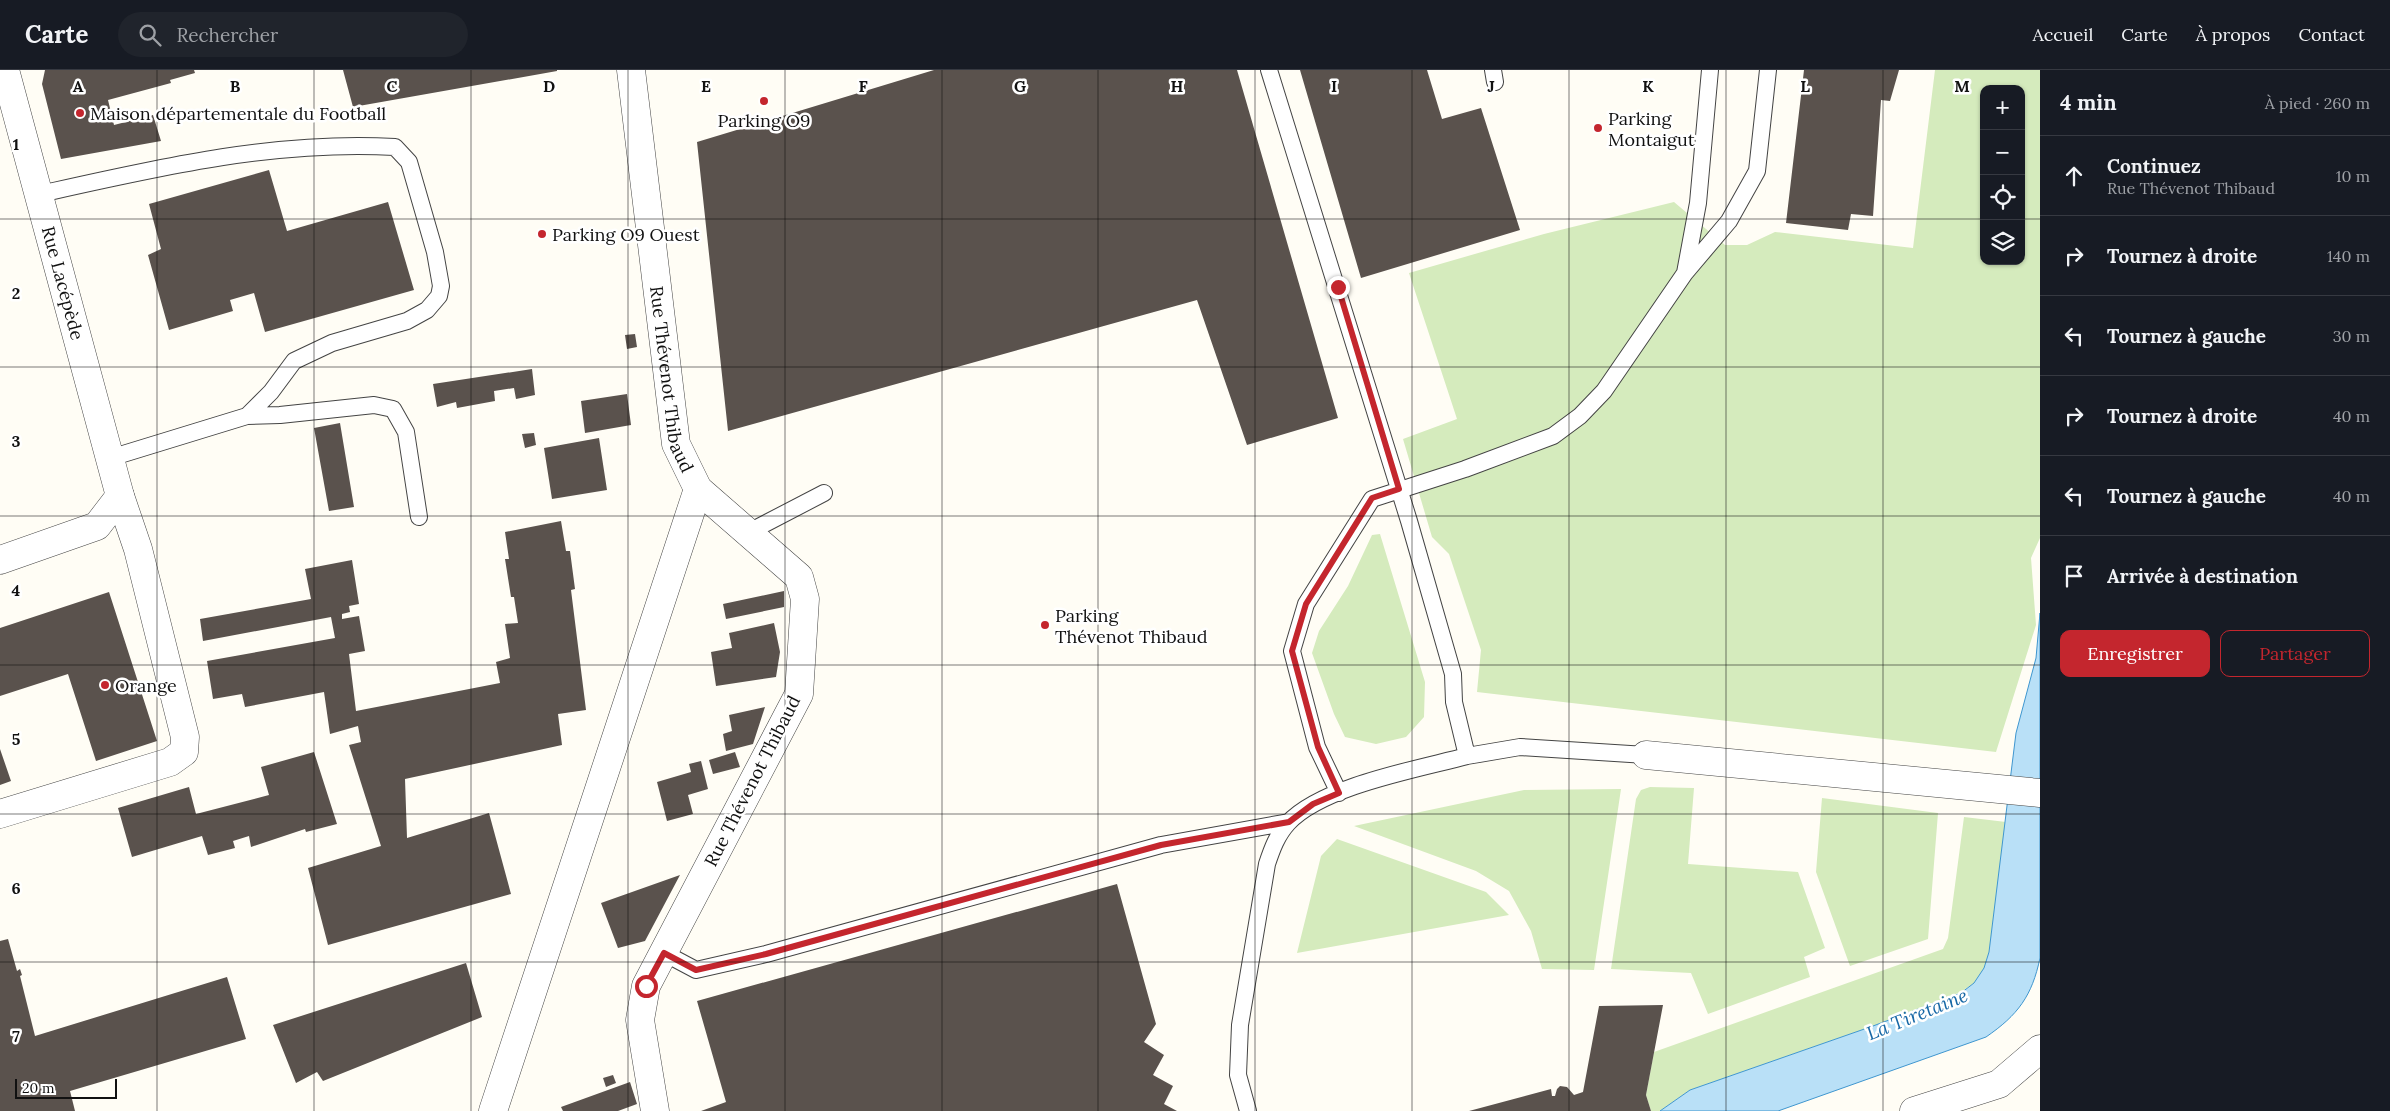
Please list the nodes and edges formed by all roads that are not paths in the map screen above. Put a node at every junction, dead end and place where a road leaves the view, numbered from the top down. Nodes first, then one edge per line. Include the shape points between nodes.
1 (5, 70) edge
2 (631, 70) edge
3 (1269, 70) edge
4 (1710, 70) edge
5 (1768, 70) edge
6 (40, 194) junction
7 (1685, 273) junction
8 (247, 416) junction
9 (110, 458) junction
10 (698, 489) junction
11 (1399, 489) junction
12 (824, 493) dead end
13 (120, 496) junction
14 (419, 517) dead end
15 (749, 532) junction
16 (0, 560) edge
17 (1646, 754) joint
18 (1467, 756) junction
19 (1339, 793) junction
20 (2040, 793) edge
21 (0, 814) edge
22 (1289, 822) junction
23 (664, 953) junction
24 (2040, 1049) edge
25 (493, 1111) edge
26 (655, 1111) edge
27 (1248, 1111) edge
28 (1914, 1111) edge

1 - 6 street, Rue Lacépède
2 - 10 street, Rue Thévenot Thibaud via 676,444
3 - 11 lane
4 - 7 lane via 1698,202
5 - 7 lane via 1757,170 1729,222
6 - 8 lane via 136,172 286,149 366,145 395,147 409,162 436,252 441,286 439,296 428,310 407,321 332,343 294,361
6 - 9 street, Rue Lacépède
7 - 11 lane via 1629,357 1580,416 1553,436 1534,444
8 - 9 lane
8 - 14 lane via 280,416 374,405 394,409 406,432
9 - 13 street, Rue Lacépède
10 - 15 street, Rue Thévenot Thibaud
10 - 25 street
11 - 18 lane via 1453,674 1454,702
11 - 19 lane via 1372,498 1306,604 1292,651 1318,747
12 - 15 lane
13 - 16 street via 97,526
13 - 21 street, Rue Lacépède via 138,549 185,737 184,752 170,762
15 - 23 street, Rue Thévenot Thibaud via 799,577 805,599 799,694
17 - 18 lane via 1520,747
17 - 20 street
18 - 19 lane
19 - 22 lane via 1313,804
22 - 23 lane via 1161,845 766,954 696,970
22 - 27 lane via 1275,840 1267,864 1240,1025 1238,1075
23 - 26 street, Rue Thévenot Thibaud via 646,986 640,1020
24 - 28 street via 1999,1084

